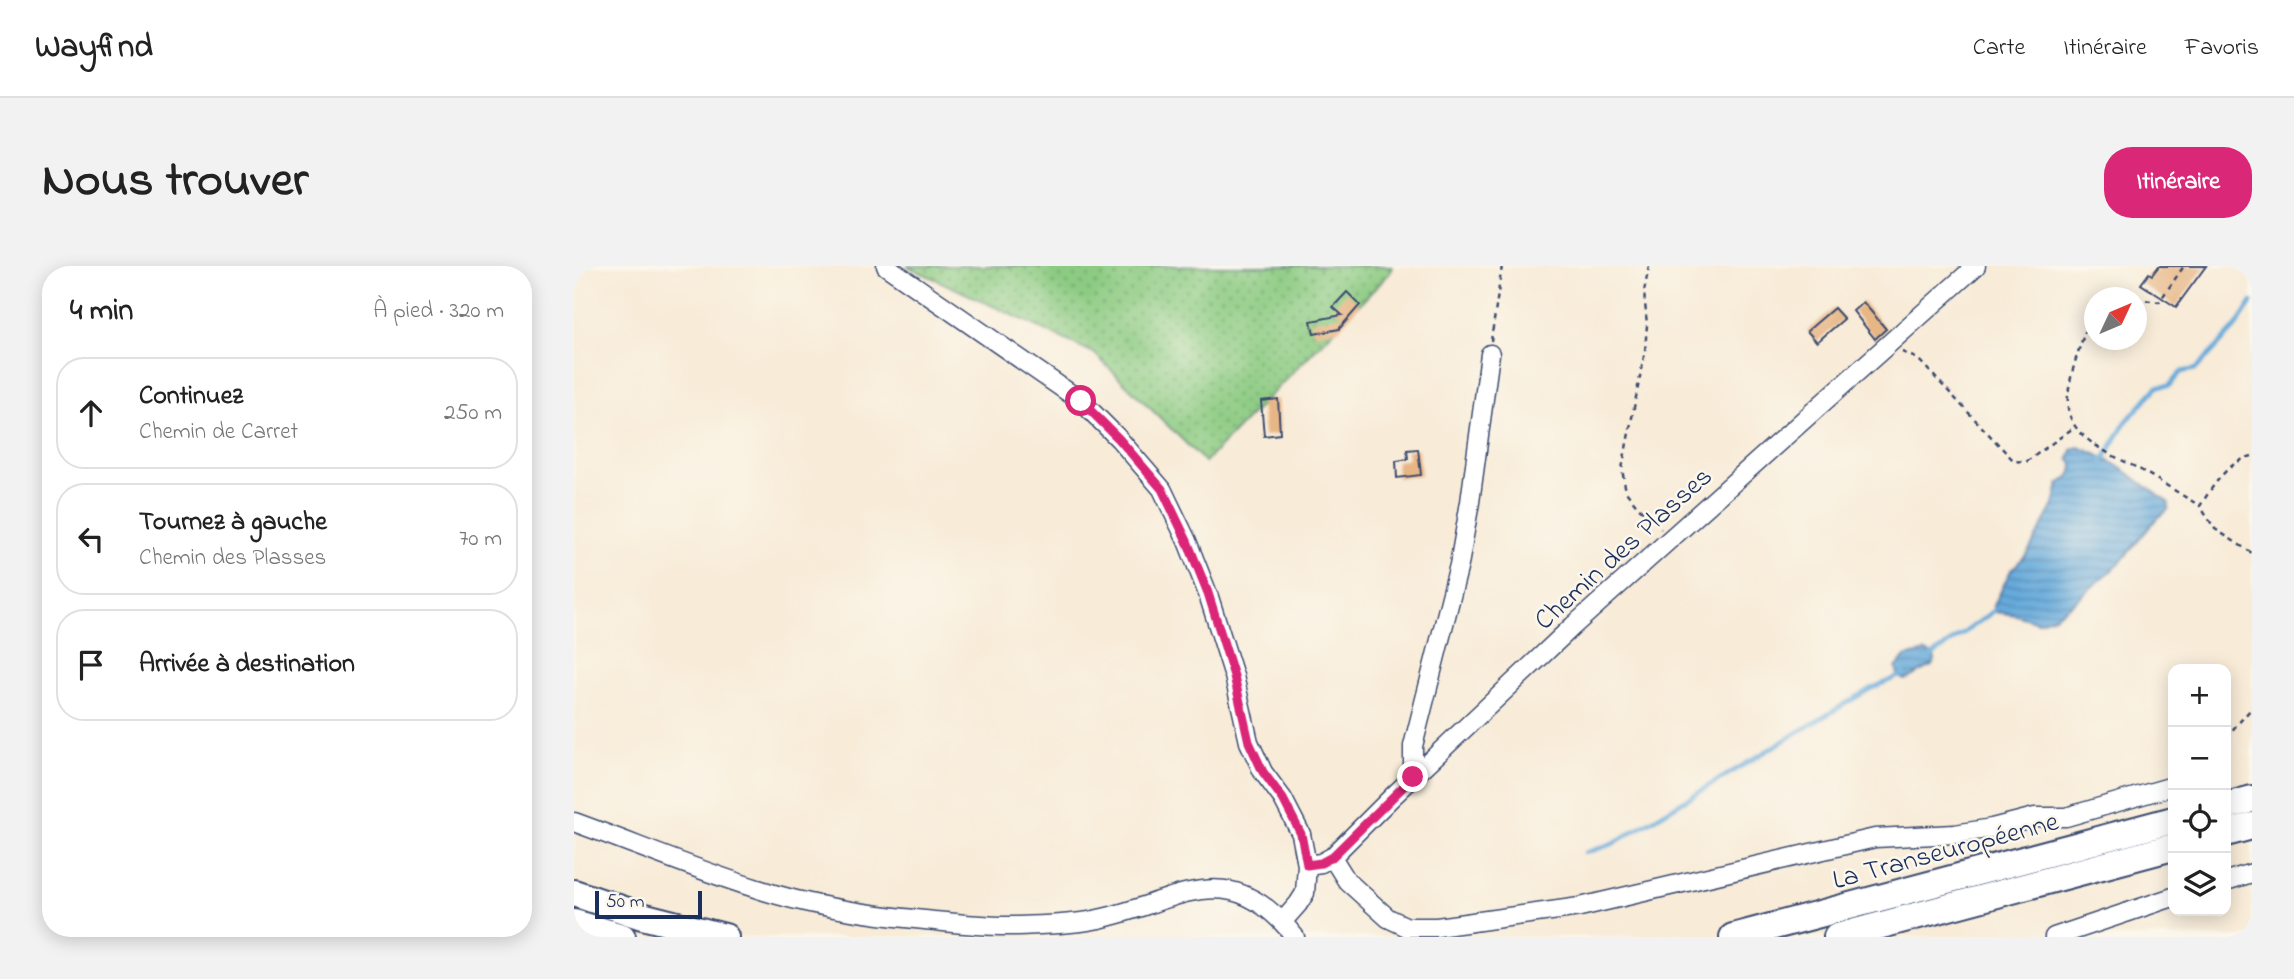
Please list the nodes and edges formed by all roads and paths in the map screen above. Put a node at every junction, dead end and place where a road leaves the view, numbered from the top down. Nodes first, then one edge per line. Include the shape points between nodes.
1 (886, 266) edge
2 (1502, 266) edge
3 (1649, 266) edge
4 (1976, 266) edge
5 (2184, 266) edge
6 (2147, 300) edge
7 (2084, 341) edge
8 (1900, 351) dead end
9 (1490, 354) joint
10 (2076, 426) junction
11 (2252, 457) edge
12 (2200, 506) junction
13 (1666, 541) junction
14 (2252, 553) edge
15 (2252, 708) edge
16 (2231, 731) edge
17 (1413, 777) junction
18 (2168, 787) edge
19 (2252, 799) edge
20 (2231, 805) edge
21 (574, 822) edge
22 (2168, 822) edge
23 (2252, 826) edge
24 (2231, 832) edge
25 (2168, 848) edge
26 (1332, 857) junction
27 (1307, 865) junction
28 (2252, 873) edge
29 (2231, 879) edge
30 (574, 893) edge
31 (2168, 899) edge
32 (1283, 921) junction
33 (574, 923) edge
34 (622, 937) edge
35 (725, 937) edge
36 (1295, 937) edge
37 (1733, 937) edge
38 (1837, 937) edge
39 (2054, 937) edge

1 - 27 street via 1081,401 1162,489 1208,593 1249,742 1301,834
2 - 9 path
3 - 13 path via 1644,292 1646,351 1622,470 1626,492 1657,523
4 - 13 street, Chemin des Plasses
5 - 6 path via 2159,302
7 - 10 path via 2067,390 2068,411
8 - 10 path via 1918,359 2014,461 2026,462
9 - 17 street via 1459,565 1412,746
10 - 12 path via 2103,451
11 - 12 path via 2241,460 2214,483
12 - 14 path via 2215,529
13 - 17 street, Chemin des Plasses
15 - 16 path
17 - 26 street, Chemin des Plasses
18 - 26 street via 2066,817 2035,817 1955,834 1875,838 1580,907 1437,927 1407,927 1388,918 1346,881
19 - 20 highway
21 - 32 street via 759,890 859,914 1013,926 1094,920 1204,888 1247,897
22 - 37 highway, La Transeuropéenne
23 - 24 highway
25 - 38 highway, La Transeuropéenne
26 - 27 street, Chemin des Plasses
27 - 32 street via 1304,892
28 - 29 street
30 - 35 highway
31 - 39 street
32 - 36 street
33 - 34 highway

